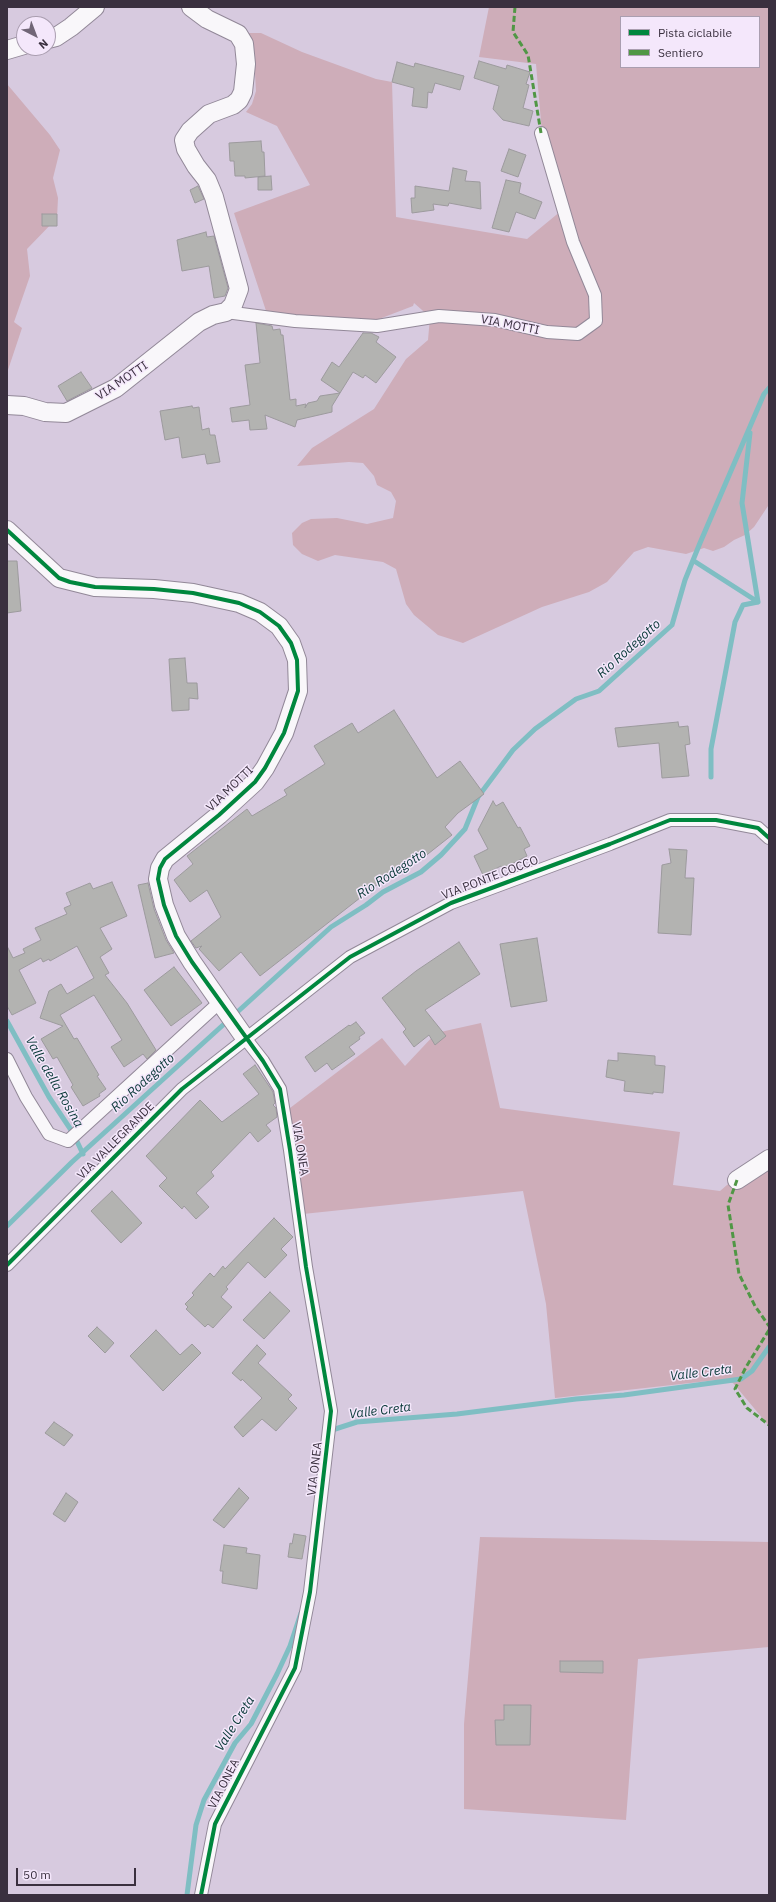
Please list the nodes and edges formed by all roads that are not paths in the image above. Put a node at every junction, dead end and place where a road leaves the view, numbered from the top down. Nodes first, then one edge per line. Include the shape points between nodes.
1 (95, 7) edge
2 (191, 7) edge
3 (56, 37) edge
4 (542, 133) dead end
5 (226, 312) junction
6 (7, 404) edge
7 (7, 530) edge
8 (769, 838) edge
9 (223, 1005) junction
10 (241, 1032) junction
11 (7, 1059) edge
12 (769, 1158) edge
13 (737, 1180) dead end
14 (7, 1265) edge
15 (201, 1895) edge

1 - 3 street
2 - 5 street via 207,19 238,34 244,44 246,64 243,92 239,100 209,114 184,140 186,149 207,180 214,198 239,289 234,305
4 - 5 street, VIA MOTTI via 573,242 595,295 596,320 578,334 547,332 495,320 446,316 377,326 295,321
5 - 6 street, VIA MOTTI via 199,322 116,388 66,413 45,412
7 - 9 street, VIA MOTTI via 60,578 95,587 185,592 239,603 260,612 279,626 291,643 297,660 298,691 284,733 266,768 255,782 219,815 165,858 160,868 158,879 164,905 176,936
8 - 10 street, VIA PONTE COCCO via 758,828 716,820 670,820 451,902 350,957
9 - 10 street, VIA MOTTI
9 - 11 street via 68,1141 49,1134
10 - 14 street, VIA VALLEGRANDE
10 - 15 street, VIA ONEA via 280,1089 306,1267 332,1411 310,1592 295,1668 215,1824
12 - 13 street

